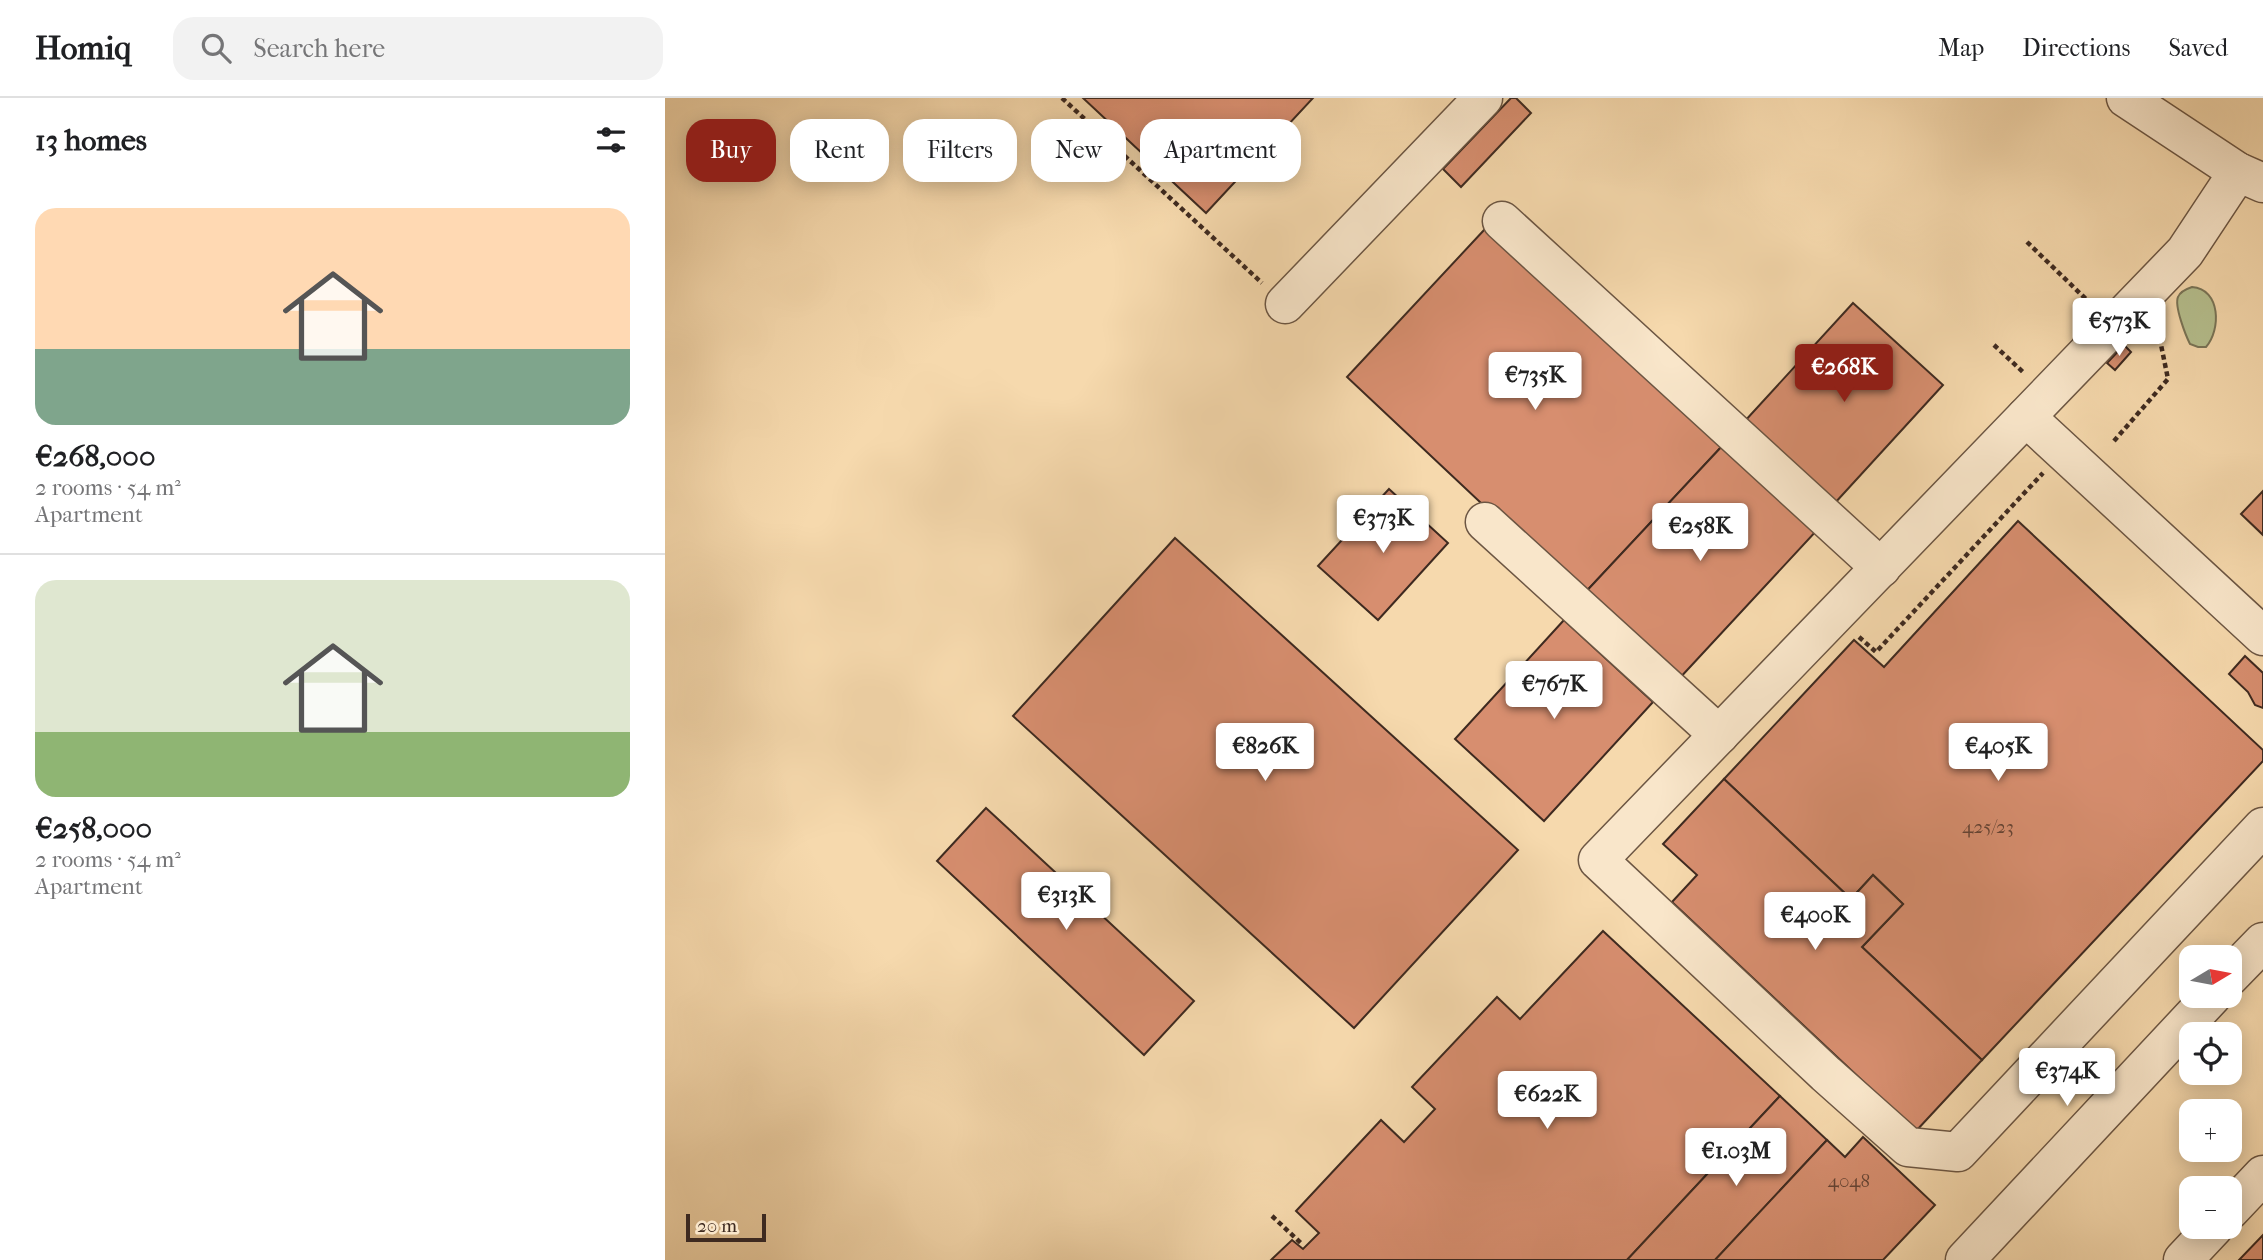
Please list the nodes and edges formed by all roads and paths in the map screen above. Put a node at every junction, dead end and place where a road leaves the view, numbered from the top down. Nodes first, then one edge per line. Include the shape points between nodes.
1 (1062, 98) edge
2 (1483, 98) edge
3 (2126, 98) edge
4 (2251, 178) edge
5 (1502, 221) dead end
6 (2027, 242) dead end
7 (1285, 304) joint
8 (2124, 313) junction
9 (2026, 417) junction
10 (2114, 441) dead end
11 (2063, 452) junction
12 (1485, 522) dead end
13 (1881, 568) junction
14 (1835, 615) junction
15 (2263, 636) edge
16 (1719, 735) junction
17 (2263, 827) edge
18 (2263, 942) edge
19 (2242, 964) edge
20 (2201, 1008) edge
21 (2263, 1175) edge
22 (2242, 1197) edge
23 (1272, 1216) dead end
24 (2203, 1239) edge
25 (1303, 1245) dead end
26 (1965, 1260) edge
27 (2183, 1260) edge

1 - 7 path
2 - 7 street
3 - 4 street
4 - 8 street
5 - 13 street
6 - 8 path via 2096,309 2108,297
8 - 9 street
8 - 10 path via 2136,325 2146,314 2159,335 2168,379
9 - 11 street
9 - 13 street
11 - 14 path via 1876,652
11 - 15 street
12 - 16 street
13 - 14 street
14 - 16 street
16 - 17 street via 1598,860 1908,1147 1958,1152
18 - 19 street
20 - 26 street
21 - 22 street
23 - 25 path
24 - 27 street

